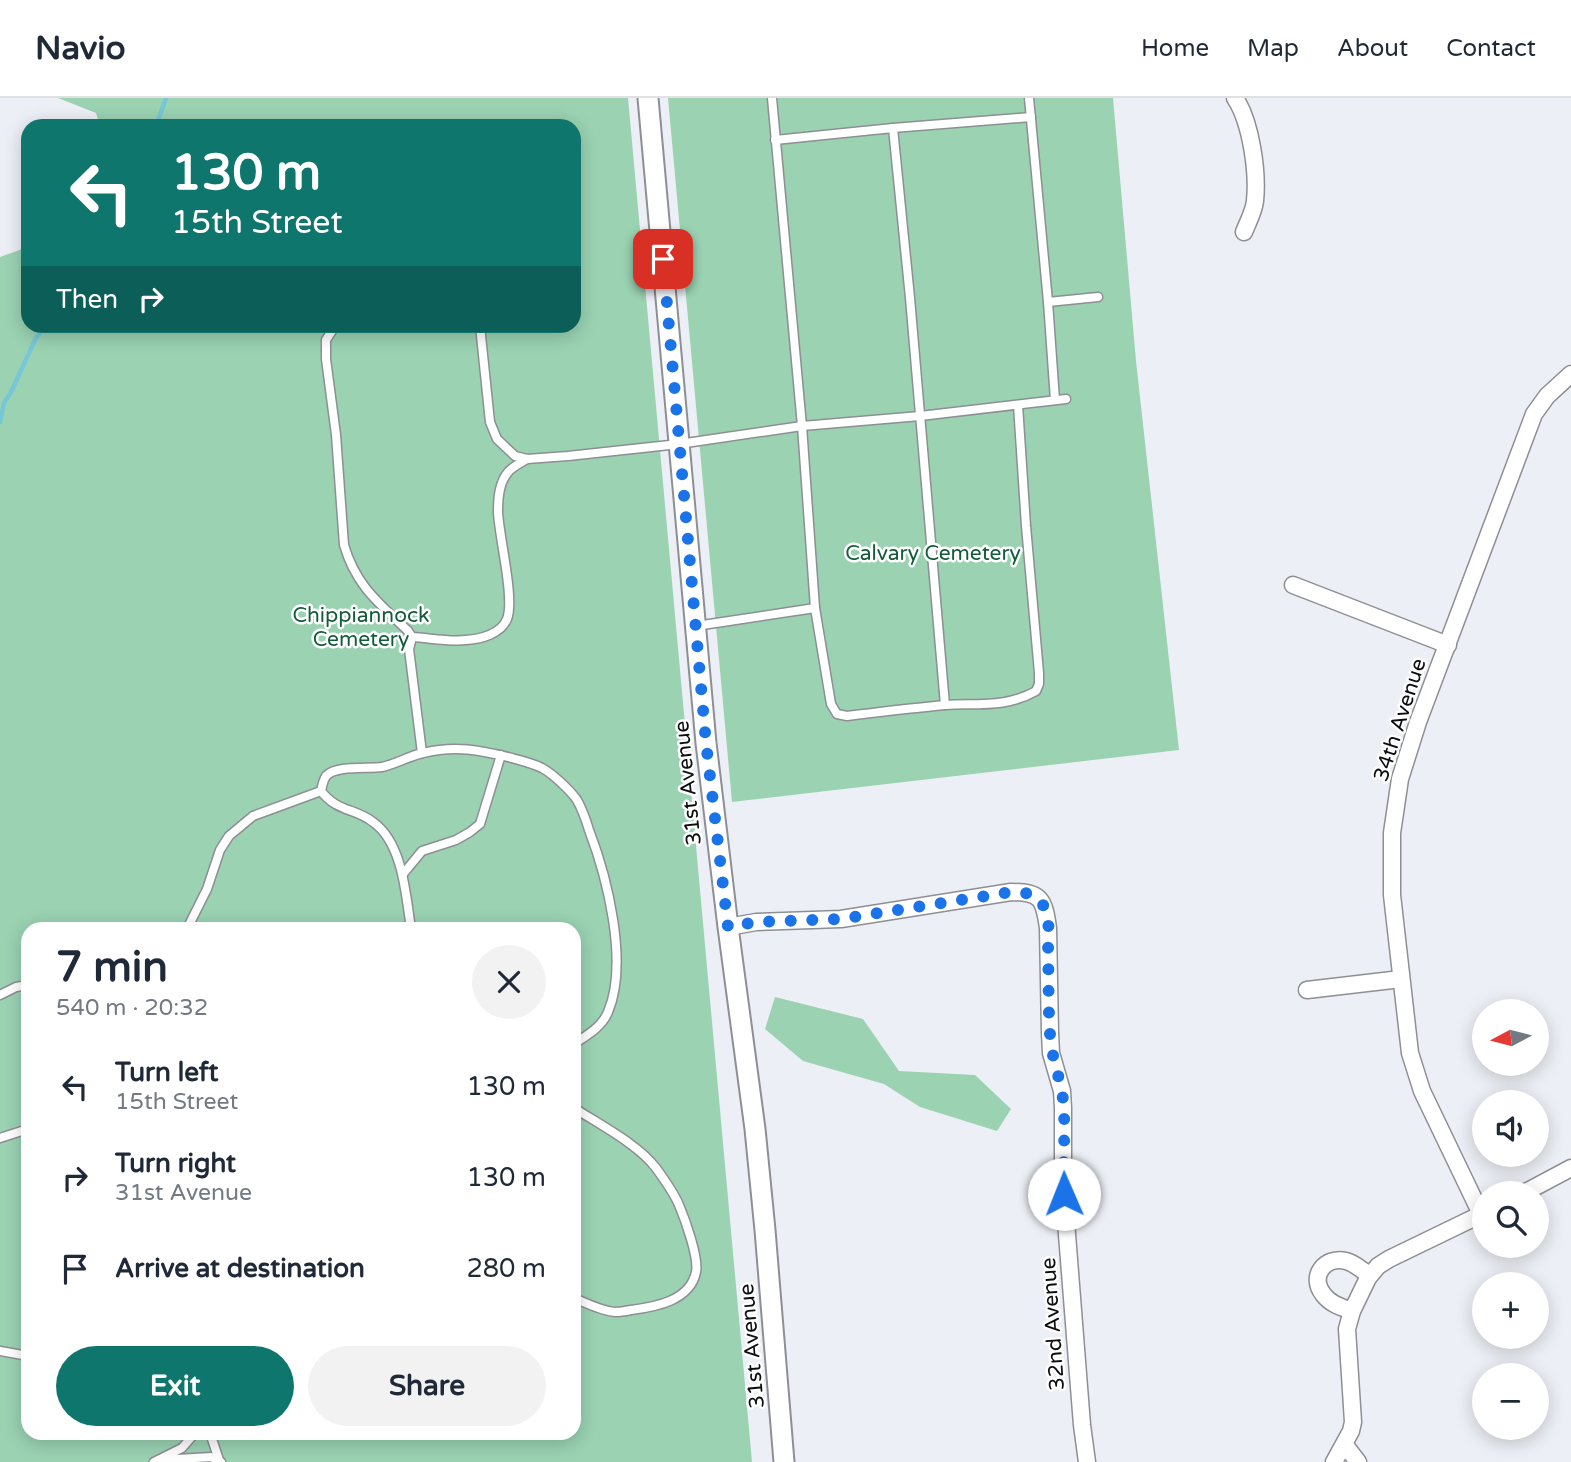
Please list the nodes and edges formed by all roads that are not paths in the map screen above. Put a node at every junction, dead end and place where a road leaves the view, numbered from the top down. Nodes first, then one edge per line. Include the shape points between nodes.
1 (648, 98) edge
2 (772, 98) edge
3 (1029, 98) edge
4 (1236, 98) edge
5 (1031, 117) junction
6 (893, 128) junction
7 (775, 140) junction
8 (1244, 232) dead end
9 (1098, 297) dead end
10 (1048, 302) junction
11 (330, 333) edge
12 (482, 333) edge
13 (1569, 375) edge
14 (1066, 399) dead end
15 (1055, 400) junction
16 (1018, 405) junction
17 (920, 416) junction
18 (802, 426) junction
19 (679, 444) junction
20 (527, 459) junction
21 (1293, 585) dead end
22 (816, 608) junction
23 (696, 626) junction
24 (412, 636) junction
25 (1448, 645) junction
26 (945, 705) junction
27 (422, 753) junction
28 (501, 755) junction
29 (321, 791) junction
30 (403, 874) junction
31 (191, 922) edge
32 (410, 922) edge
33 (728, 927) junction
34 (1401, 979) junction
35 (21, 986) edge
36 (1307, 989) dead end
37 (0, 995) edge
38 (581, 1039) edge
39 (581, 1113) edge
40 (21, 1131) edge
41 (0, 1138) edge
42 (1571, 1168) edge
43 (1546, 1181) edge
44 (1472, 1191) edge
45 (1472, 1218) edge
46 (1370, 1275) junction
47 (581, 1301) edge
48 (1352, 1311) junction
49 (0, 1351) edge
50 (21, 1355) edge
51 (189, 1440) edge
52 (212, 1440) edge
53 (1345, 1445) junction
54 (157, 1461) edge
55 (220, 1461) edge
56 (784, 1462) edge
57 (1087, 1462) edge
58 (1334, 1462) edge
59 (1358, 1462) edge

1 - 19 street, 31st Avenue
2 - 7 lane
3 - 5 lane
4 - 8 street via 1252,150 1255,186 1255,204
5 - 6 lane
5 - 10 lane
6 - 7 lane
6 - 17 lane
7 - 18 lane
9 - 10 lane
10 - 15 lane
11 - 24 lane via 326,359 344,545 358,580
12 - 20 lane via 490,422 497,439 514,456
13 - 25 street, 34th Avenue via 1534,414
14 - 15 lane
15 - 16 lane
16 - 17 lane
16 - 26 lane via 1039,684 1036,691 1013,701
17 - 18 lane
17 - 26 lane
18 - 19 lane
18 - 22 lane
19 - 20 lane
19 - 23 street, 31st Avenue
20 - 24 lane via 509,471 498,496 507,620 498,631 465,641
21 - 25 street
22 - 23 lane
22 - 26 lane via 831,704 837,714
23 - 33 street, 31st Avenue
24 - 27 lane via 409,649
25 - 34 street, 34th Avenue via 1418,722 1395,804 1392,895
27 - 28 lane via 464,748
27 - 29 lane via 390,765 338,769 328,774
28 - 30 lane via 480,824 456,840 422,851
28 - 38 lane via 543,769 576,798 605,876 616,971 608,1013
29 - 30 lane via 329,801 374,822 393,846
29 - 31 lane via 253,816 229,836
30 - 32 lane
33 - 56 street, 31st Avenue via 755,1129
33 - 57 street, 32nd Avenue via 841,919 1011,892 1040,900 1048,928 1051,1053 1062,1091 1064,1189
34 - 36 street
34 - 44 street, 34th Avenue via 1416,1075
35 - 37 lane
39 - 47 lane via 639,1150 655,1166 679,1204 697,1270 685,1292 649,1308 615,1312
40 - 41 lane
42 - 43 street
45 - 46 street via 1389,1259
46 - 48 street
46 - 48 street via 1343,1260 1323,1265 1317,1284 1323,1294
48 - 53 street via 1347,1338 1353,1422
49 - 50 lane
51 - 54 lane
52 - 55 lane
53 - 58 street
53 - 59 street
54 - 55 lane via 211,1457

